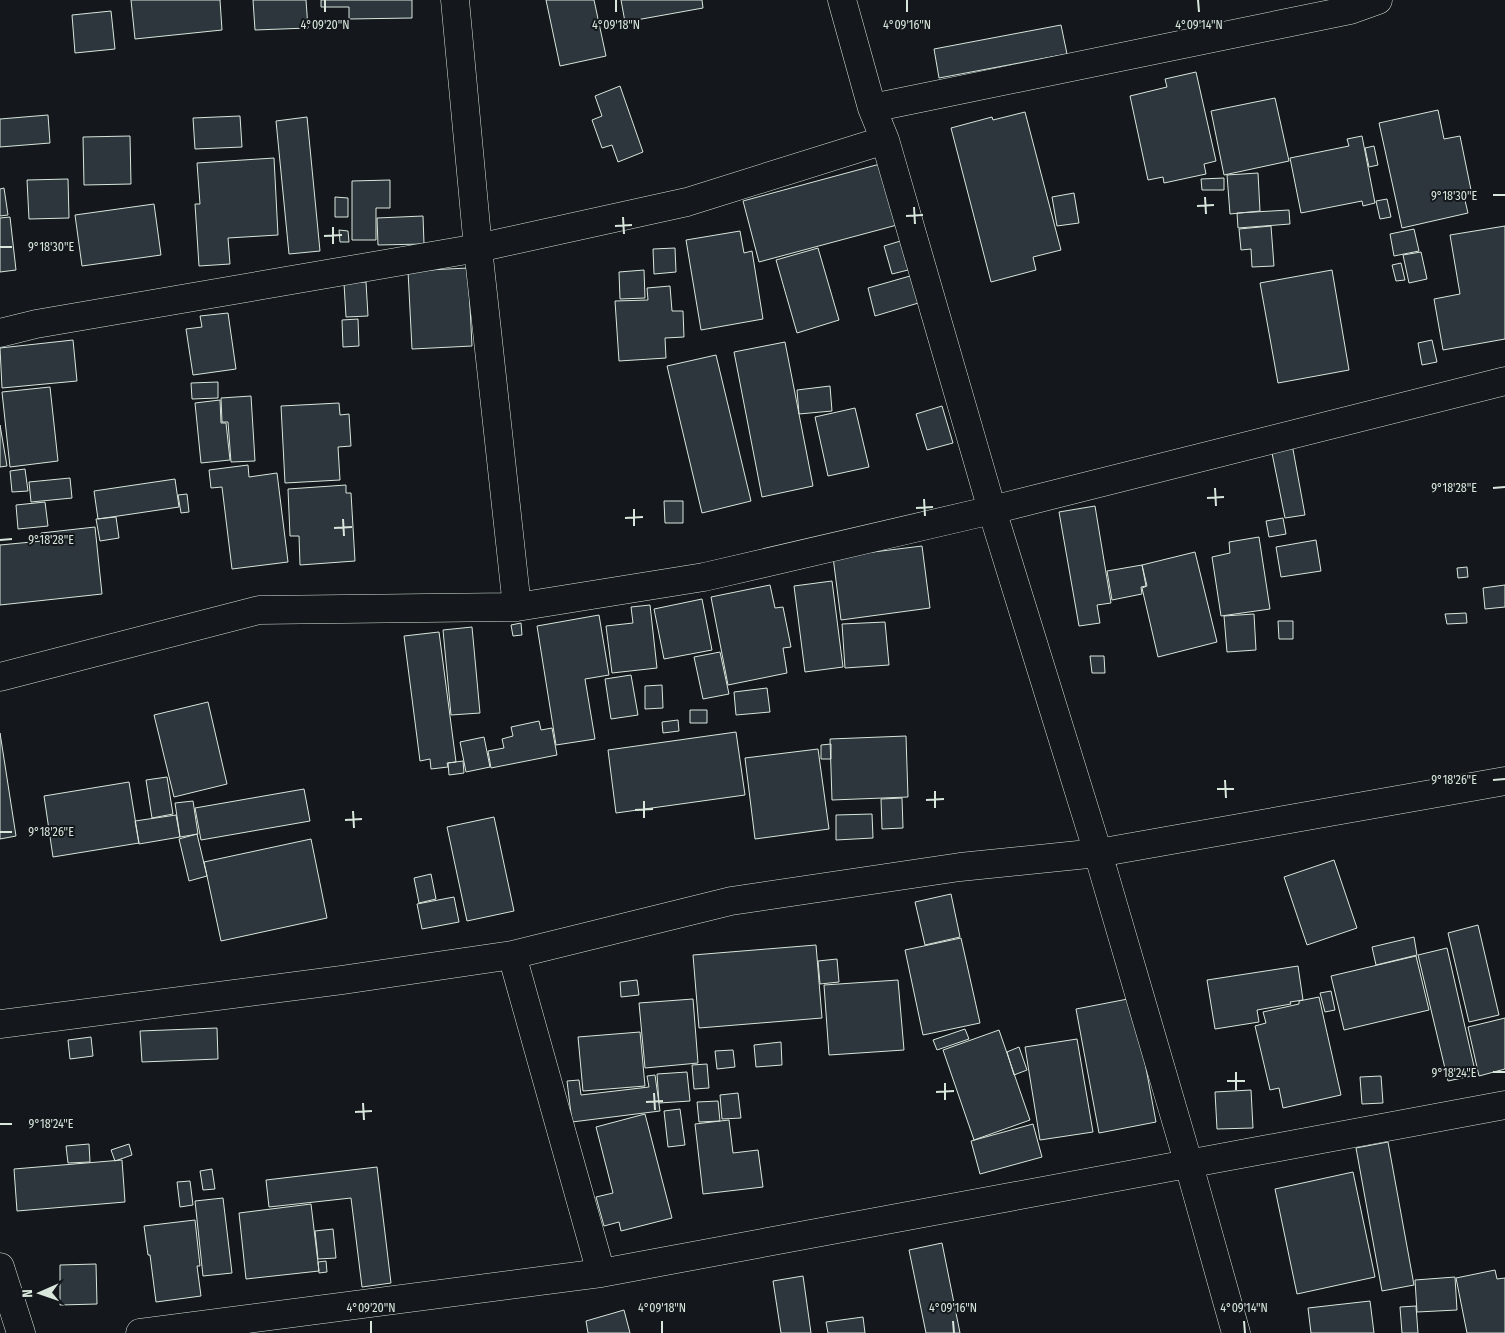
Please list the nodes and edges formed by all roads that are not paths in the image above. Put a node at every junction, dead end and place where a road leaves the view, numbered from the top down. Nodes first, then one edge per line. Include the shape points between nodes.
1 (455, 0) edge
2 (842, 0) edge
3 (1378, 0) edge
4 (872, 108) junction
5 (885, 140) junction
6 (478, 248) junction
7 (0, 332) edge
8 (1505, 381) edge
9 (992, 510) junction
10 (516, 607) junction
11 (0, 677) edge
12 (1505, 781) edge
13 (1098, 853) junction
14 (512, 955) junction
15 (0, 1024) edge
16 (1505, 1106) edge
17 (1190, 1165) junction
18 (0, 1266) edge
19 (601, 1273) junction
20 (22, 1333) edge
21 (140, 1333) edge
22 (1236, 1333) edge

1 - 6 street
2 - 4 street
3 - 4 street via 1350,10
4 - 5 street
5 - 6 street via 687,202
5 - 9 street
6 - 7 street
6 - 10 street
8 - 9 street
9 - 10 street via 704,577
9 - 13 street
10 - 11 street via 259,610
12 - 13 street
13 - 14 street via 960,867 731,901
13 - 17 street
14 - 15 street
14 - 19 street
16 - 17 street
17 - 19 street
17 - 22 street
18 - 20 street
19 - 21 street

